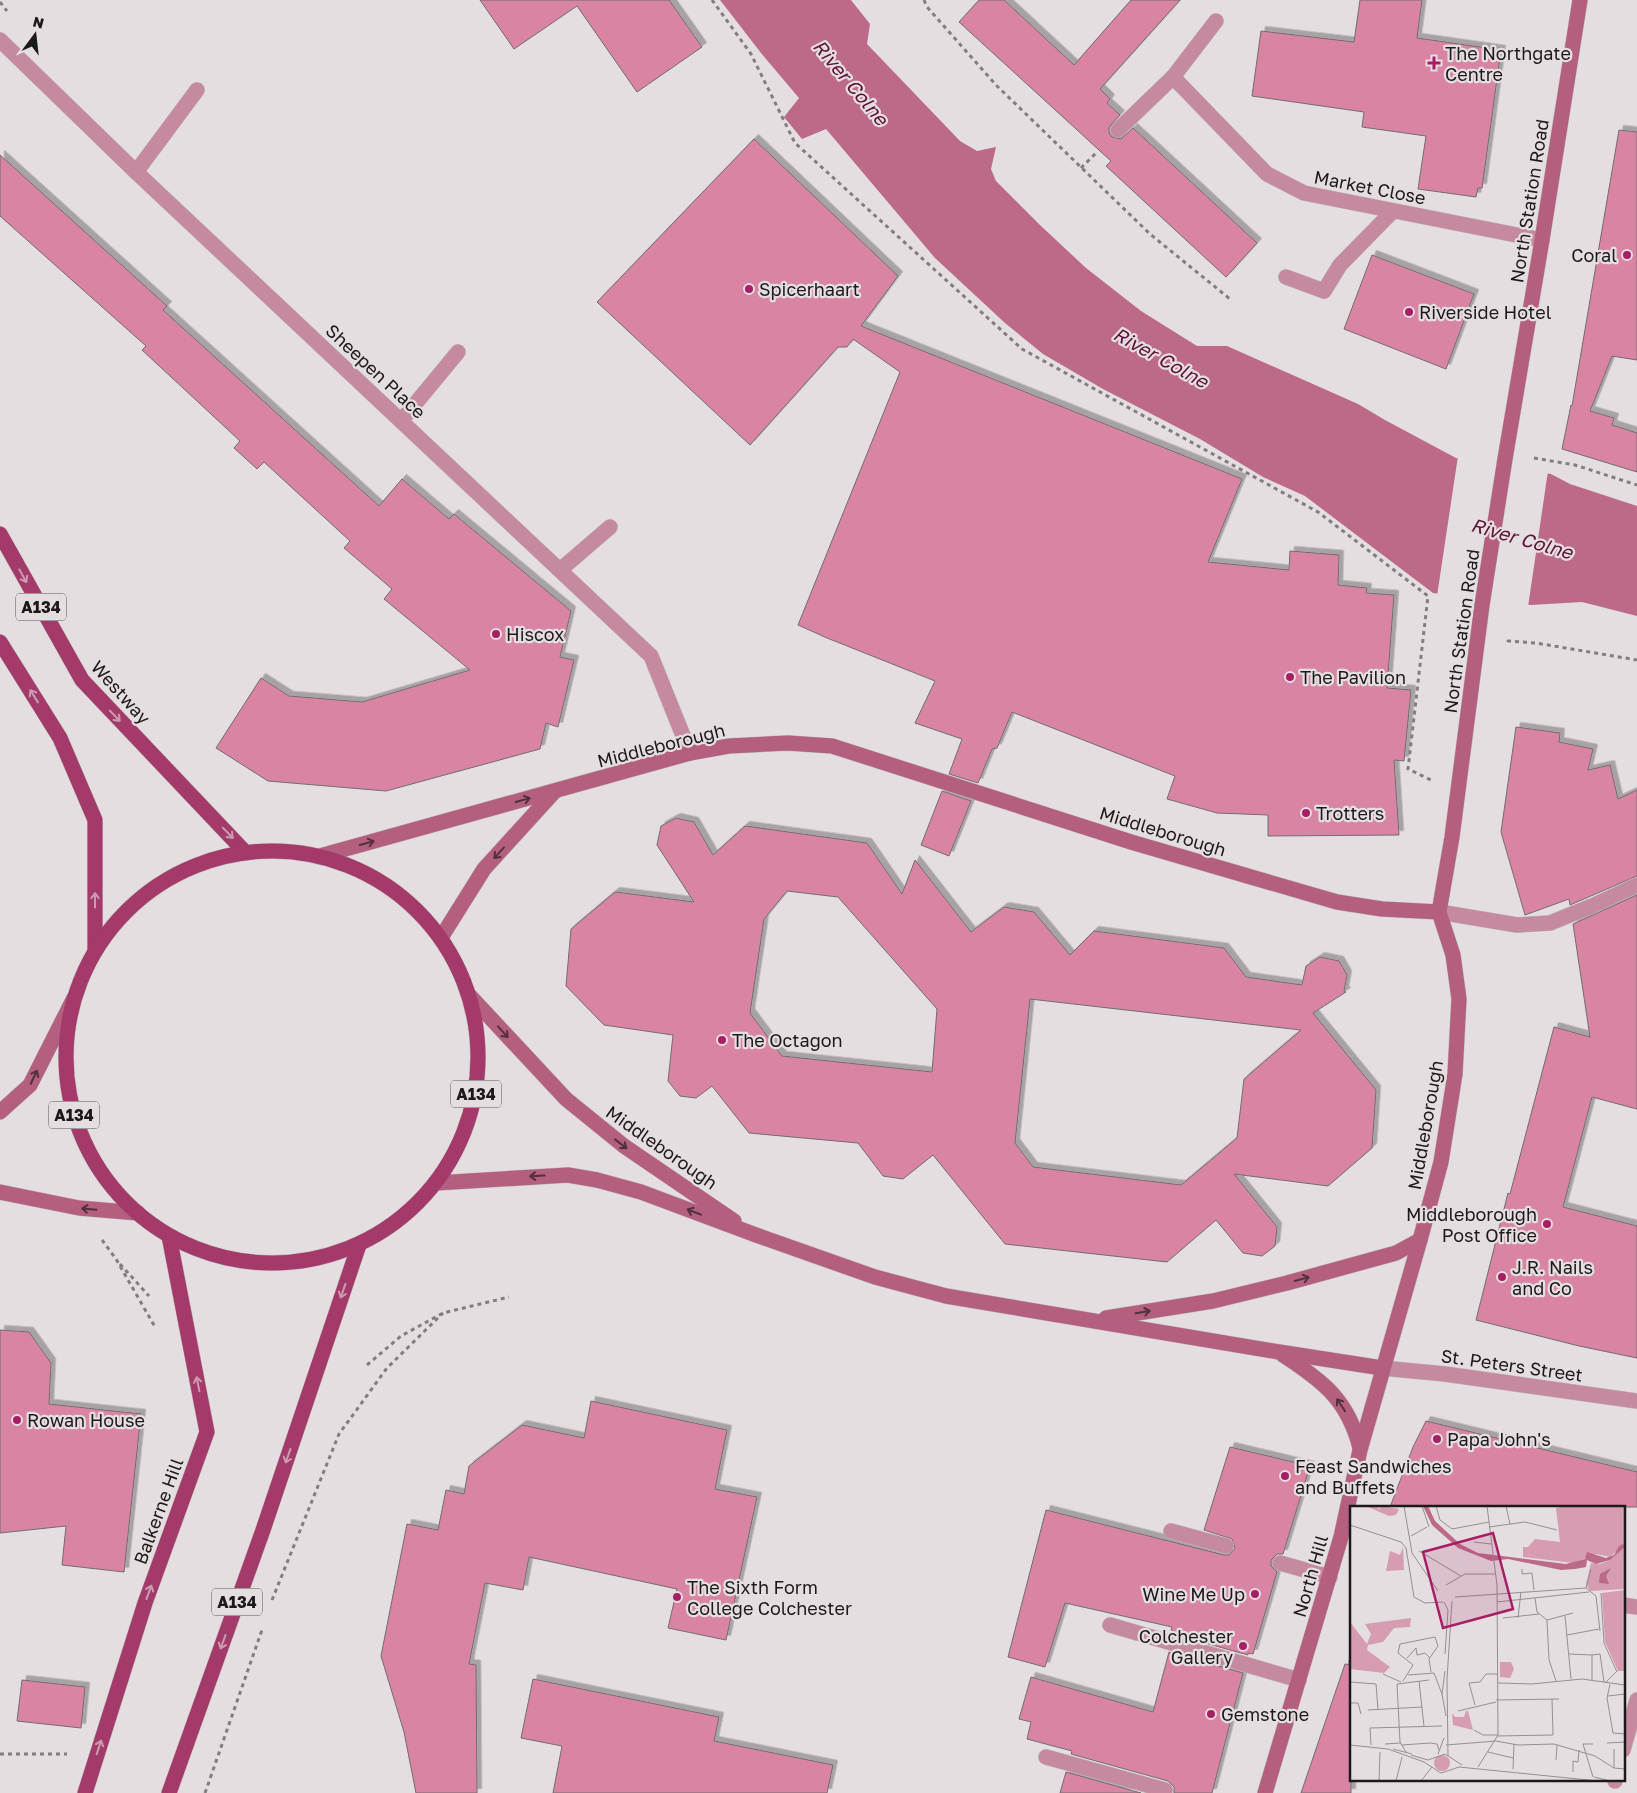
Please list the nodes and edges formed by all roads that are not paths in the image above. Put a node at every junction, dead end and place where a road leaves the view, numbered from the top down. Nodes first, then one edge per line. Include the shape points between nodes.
1 (1580, 0) edge
2 (1216, 21) dead end
3 (0, 40) edge
4 (1173, 77) junction
5 (197, 90) dead end
6 (1118, 130) dead end
7 (136, 172) junction
8 (1394, 211) junction
9 (1542, 240) junction
10 (1286, 277) dead end
11 (458, 352) dead end
12 (401, 421) junction
13 (610, 528) dead end
14 (0, 534) edge
15 (560, 570) junction
16 (0, 642) edge
17 (690, 753) junction
18 (555, 791) junction
19 (245, 852) junction
20 (320, 856) junction
21 (1637, 885) edge
22 (1439, 912) junction
23 (442, 936) junction
24 (95, 949) junction
25 (470, 996) junction
26 (74, 998) junction
27 (0, 1112) edge
28 (436, 1183) junction
29 (0, 1192) edge
30 (138, 1214) junction
31 (756, 1235) junction
32 (170, 1236) junction
33 (1420, 1240) junction
34 (359, 1245) junction
35 (1095, 1320) junction
36 (1279, 1352) junction
37 (1382, 1368) junction
38 (1637, 1401) edge
39 (1360, 1450) junction
40 (1351, 1506) edge
41 (1350, 1513) edge
42 (1171, 1530) dead end
43 (1346, 1538) edge
44 (1226, 1546) dead end
45 (1280, 1563) dead end
46 (1330, 1577) junction
47 (1624, 1605) edge
48 (1637, 1607) edge
49 (1110, 1625) dead end
50 (1299, 1680) junction
51 (1637, 1700) edge
52 (1624, 1746) edge
53 (1046, 1757) dead end
54 (1166, 1790) dead end
55 (84, 1793) edge
56 (169, 1793) edge
57 (1265, 1793) edge

1 - 9 street, North Station Road
2 - 4 street
3 - 7 street, Sheepen Place
4 - 6 street
4 - 8 street, Market Close via 1267,174 1304,193
5 - 7 street
7 - 12 street, Sheepen Place
8 - 9 street, Market Close
8 - 10 street via 1340,265 1324,291
9 - 22 street, North Station Road via 1482,605
11 - 12 street
12 - 15 street, Sheepen Place
13 - 15 street
14 -> 19 main road, Westway / A134 via 82,680
15 - 17 street, Sheepen Place via 651,656
24 -> 16 main road, A134 via 94,820 60,738
17 - 18 street, Middleborough
17 - 22 street, Middleborough via 729,746 788,743 832,746 1131,842 1338,902
20 -> 18 street, Middleborough
18 -> 23 street via 484,870
19 - 20 main road, A134
19 - 24 main road, A134 via 194,865 163,881 125,911
20 - 23 main road, A134 via 358,869 386,884
21 - 22 street via 1550,922 1517,925
22 - 33 street, Middleborough via 1453,955 1459,999 1455,1074 1440,1162
23 - 25 main road, A134
24 - 26 main road, A134
25 - 28 main road, A134 via 480,1058 476,1097 460,1144
25 -> 31 street, Middleborough via 566,1100 624,1146
27 -> 26 street via 30,1085
26 - 30 main road, A134 via 66,1037 65,1064 71,1108 88,1152
31 -> 28 street, Middleborough via 641,1192 568,1175
28 - 34 main road, A134 via 390,1227
30 -> 29 street via 79,1208
30 - 32 main road, A134
31 - 35 street, Middleborough via 874,1277 946,1296
32 - 34 main road, A134 via 214,1255 260,1264 300,1262
55 -> 32 main road, Balkerne Hill via 145,1603 207,1432
35 -> 33 street, Middleborough via 1213,1301 1287,1283 1396,1253
33 - 37 street, Middleborough
34 -> 56 main road, A134 via 263,1530
35 - 36 street, Middleborough
36 - 37 street, Middleborough
39 -> 36 street, Middleborough via 1355,1429 1331,1391
37 - 38 street, St. Peters Street
37 - 39 street, North Hill
39 - 40 street, North Hill
41 - 43 street, North Hill
42 - 44 street
43 - 46 street, North Hill
45 - 46 street
46 - 50 street, North Hill
47 - 48 street
49 - 50 street
50 - 57 street, North Hill
51 - 52 street
53 - 54 street

